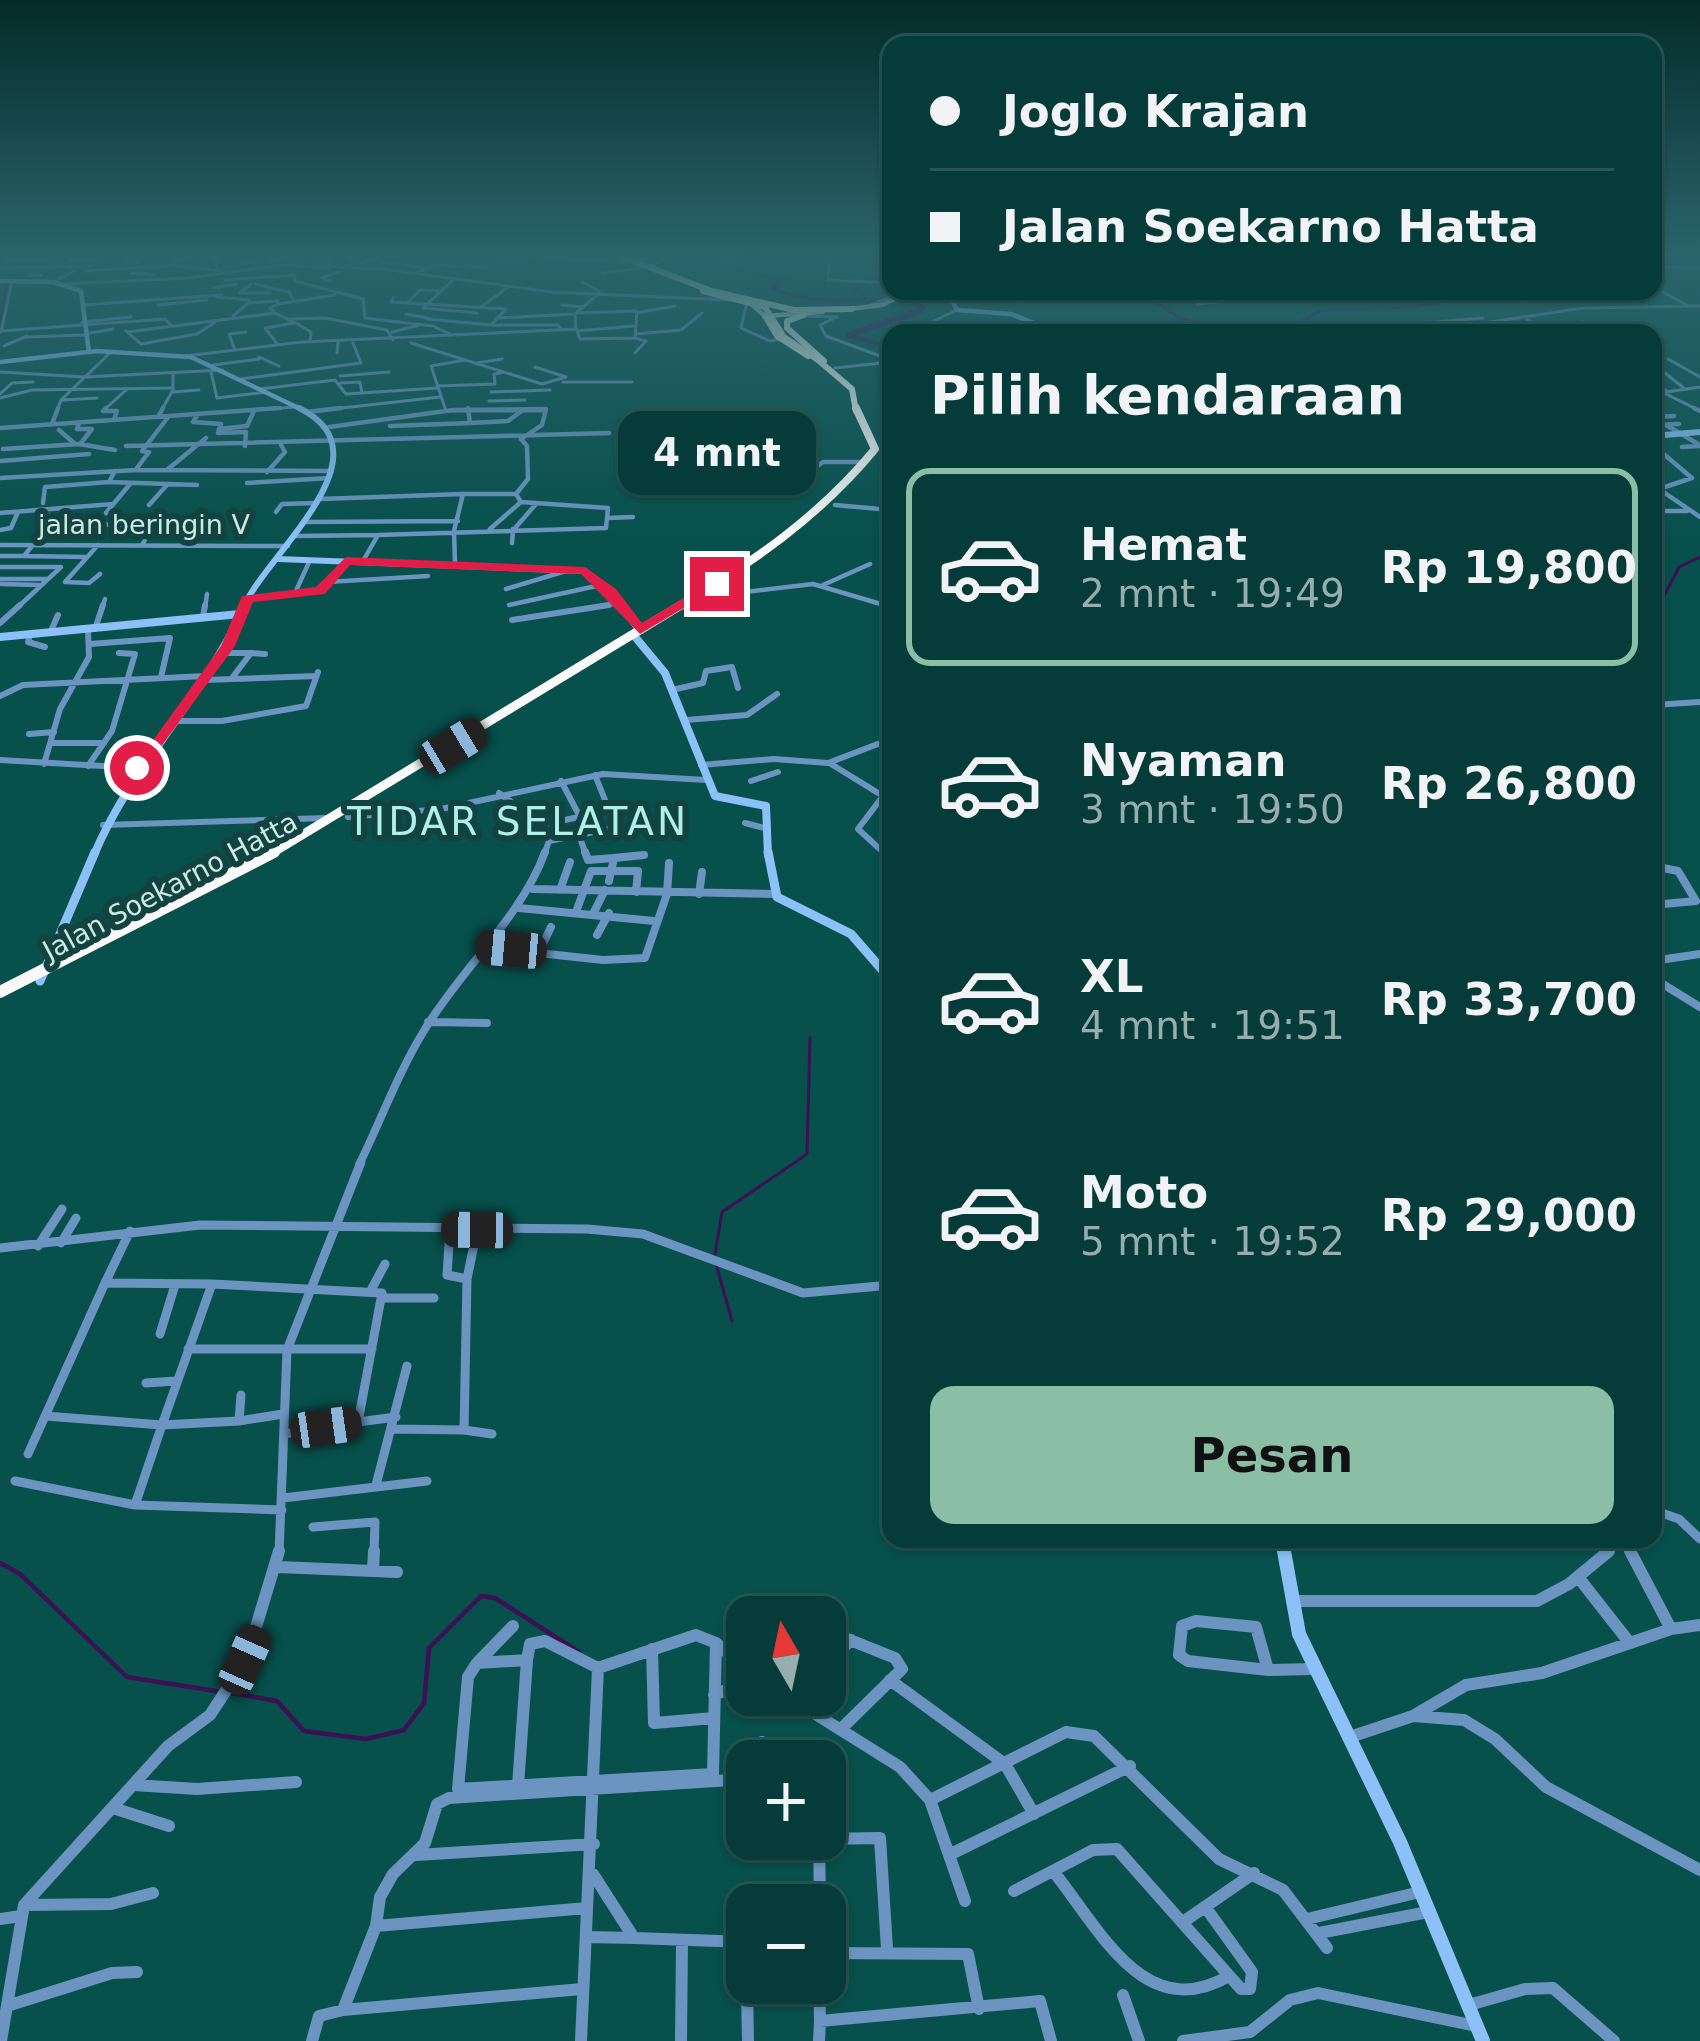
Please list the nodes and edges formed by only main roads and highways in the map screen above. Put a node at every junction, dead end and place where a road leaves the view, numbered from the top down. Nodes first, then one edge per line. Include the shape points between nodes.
1 (796, 348) edge
2 (801, 348) edge
3 (808, 348) edge
4 (821, 361) junction
5 (877, 452) junction
6 (638, 634) junction
7 (588, 665) junction
8 (40, 977) junction
9 (0, 996) edge

1 - 4 highway
2 - 4 highway, bridge
3 - 4 highway
4 - 5 highway via 852,389
4 - 5 highway via 859,389
5 - 6 highway, Jalan Soekarno Hatta via 808,522
5 - 6 highway, Jalan Soekarno Hatta via 836,505
6 - 7 highway, Jalan Soekarno Hatta
7 - 8 highway, Jalan Soekarno Hatta via 333,818
7 - 8 highway, Jalan Soekarno Hatta via 222,890
8 - 9 highway, Jalan Soekarno Hatta

